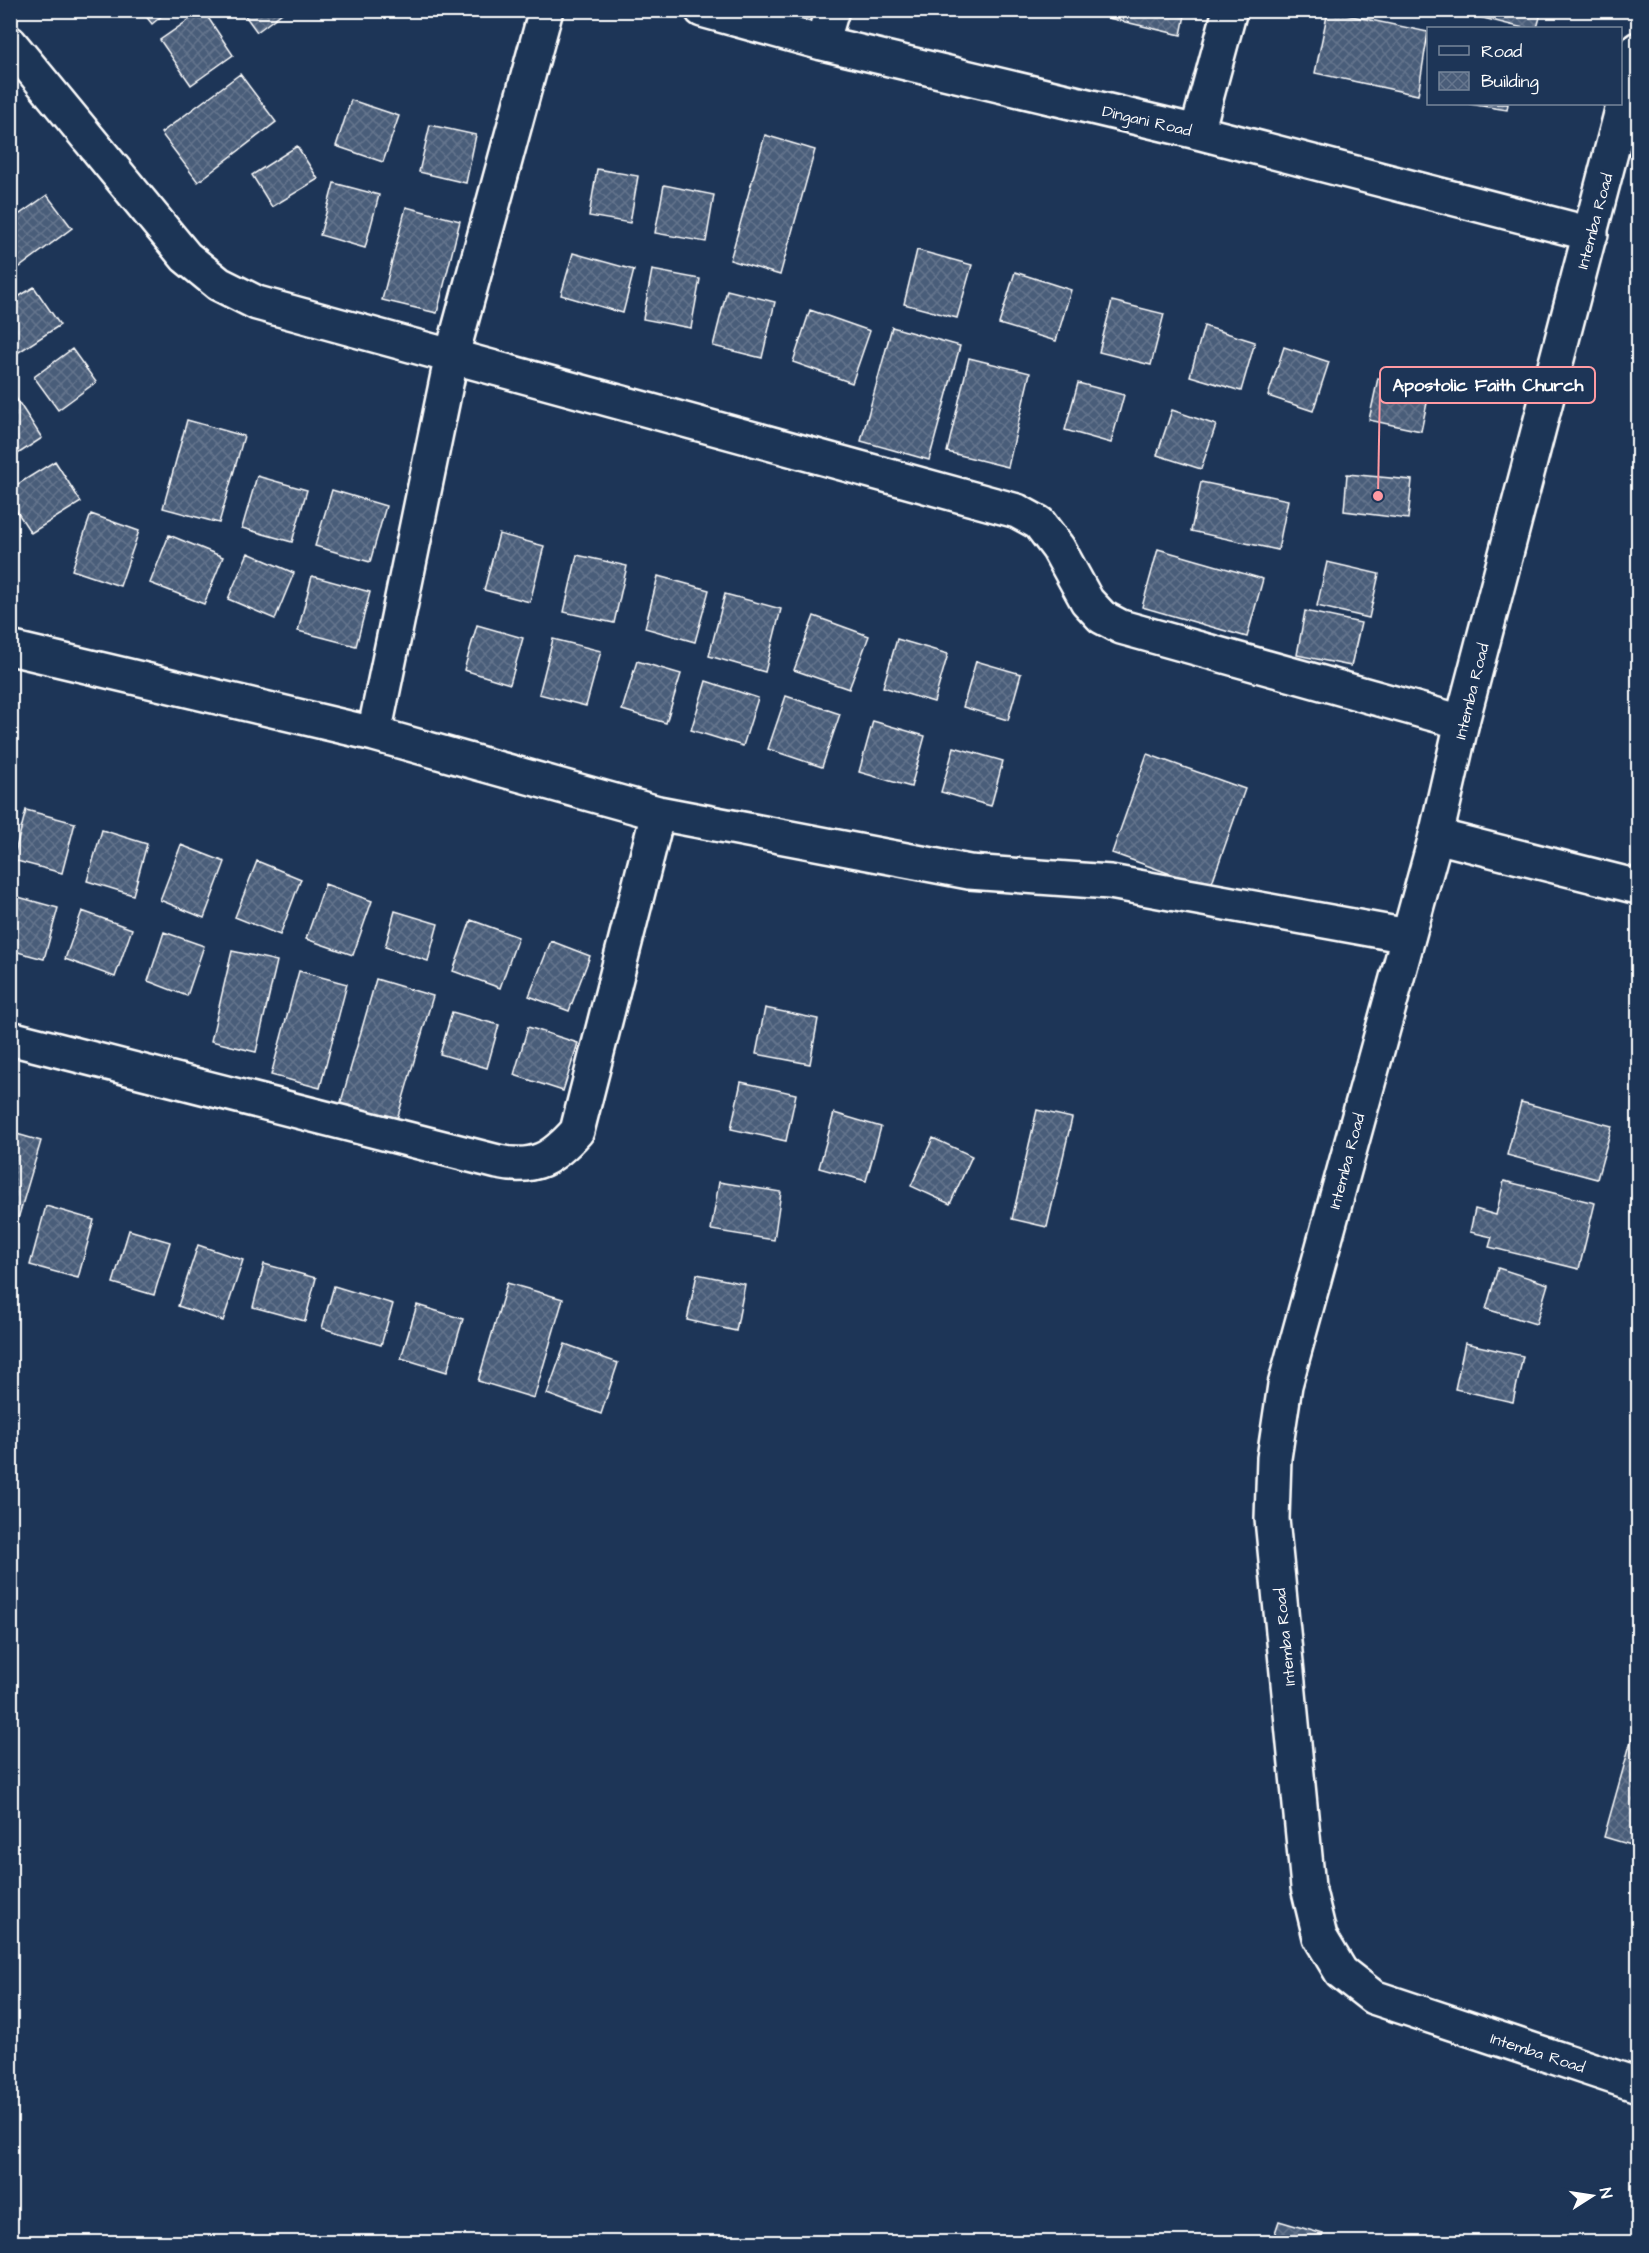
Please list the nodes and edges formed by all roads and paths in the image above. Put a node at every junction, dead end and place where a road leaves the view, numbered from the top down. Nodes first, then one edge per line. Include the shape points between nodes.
1 (546, 10) edge
2 (702, 10) edge
3 (832, 10) edge
4 (1230, 10) edge
5 (10, 43) edge
6 (822, 44) junction
7 (1638, 49) edge
8 (1197, 132) junction
9 (1591, 234) junction
10 (452, 355) junction
11 (10, 648) edge
12 (1462, 722) junction
13 (374, 734) junction
14 (658, 813) junction
15 (1436, 836) junction
16 (1638, 887) edge
17 (1408, 936) junction
18 (10, 1038) edge
19 (1638, 2085) edge

1 - 10 street
2 - 6 street, Dingani Road
3 - 6 street
4 - 8 street
5 - 10 street via 186,257 219,284 257,303
6 - 8 street, Dingani Road
7 - 9 street, Intemba Road
8 - 9 street, Dingani Road
9 - 12 street, Intemba Road
10 - 12 street via 1017,511 1039,524 1058,548 1087,601 1102,617 1121,627
10 - 13 street
11 - 13 street
12 - 15 street, Intemba Road
13 - 14 street
14 - 17 street via 969,872 1110,882
14 - 18 street via 577,1131 543,1161 519,1166 498,1162
15 - 16 street
15 - 17 street, Intemba Road
17 - 19 street, Intemba Road via 1285,1385 1274,1458 1272,1519 1308,1887 1320,1936 1341,1972 1373,1997

